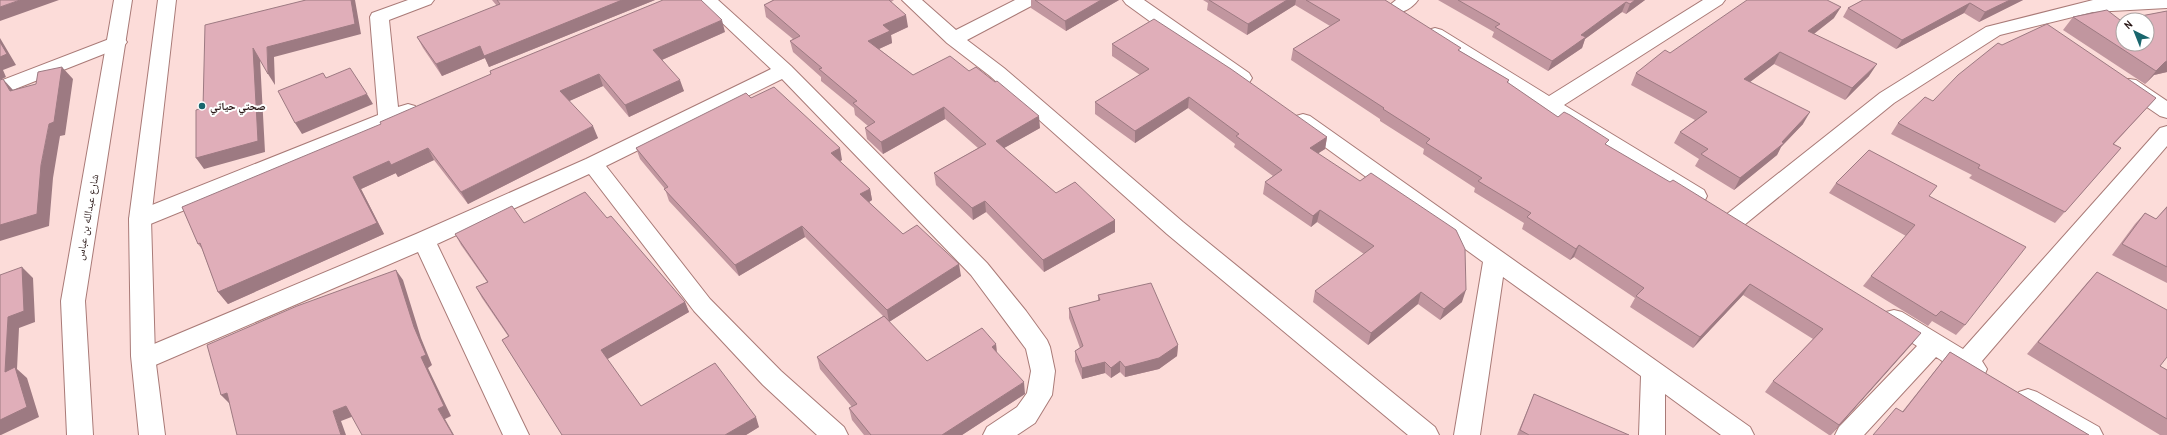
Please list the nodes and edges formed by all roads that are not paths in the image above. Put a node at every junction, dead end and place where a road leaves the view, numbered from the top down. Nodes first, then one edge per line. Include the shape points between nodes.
1 (122, 0) edge
2 (167, 0) edge
3 (425, 0) edge
4 (707, 0) edge
5 (911, 0) edge
6 (1029, 0) edge
7 (1132, 0) edge
8 (1716, 0) edge
9 (2167, 2) edge
10 (1394, 3) edge
11 (2035, 21) junction
12 (2055, 34) edge
13 (954, 39) junction
14 (117, 42) junction
15 (784, 70) junction
16 (2114, 75) edge
17 (0, 88) edge
18 (1262, 92) edge
19 (426, 104) edge
20 (1549, 105) junction
21 (1288, 110) edge
22 (2167, 111) edge
23 (389, 119) junction
24 (2167, 133) edge
25 (593, 164) junction
26 (140, 219) junction
27 (1735, 220) junction
28 (1755, 233) edge
29 (424, 240) junction
30 (1494, 257) junction
31 (1875, 307) edge
32 (1934, 344) junction
33 (144, 359) junction
34 (1965, 363) junction
35 (1653, 371) junction
36 (1992, 378) edge
37 (2011, 389) edge
38 (80, 435) edge
39 (152, 435) edge
40 (516, 435) edge
41 (835, 435) edge
42 (996, 435) edge
43 (1426, 435) edge
44 (1467, 435) edge
45 (1652, 435) edge
46 (1741, 435) edge
47 (1848, 435) edge
48 (2090, 435) edge

1 - 14 street, شارع عبدالله بن عباس
2 - 26 street
3 - 23 street via 379,17
4 - 15 street
5 - 13 street
6 - 13 street
7 - 18 street
8 - 20 street
9 - 11 street via 2093,6
10 - 20 street via 1418,24
11 - 12 street
11 - 27 street via 1993,31 1887,98
13 - 43 street via 997,72 1175,228
14 - 17 street
14 - 38 street, شارع عبدالله بن عباس via 73,300
15 - 25 street
15 - 42 street via 978,269 1038,347 1043,371 1039,395 1026,415
16 - 22 street
19 - 23 street
20 - 27 street
21 - 30 street
23 - 26 street
24 - 34 street
25 - 29 street
25 - 41 street via 702,305 772,378
26 - 33 street
27 - 28 street
29 - 33 street
29 - 40 street
30 - 35 street
30 - 44 street
31 - 32 street
32 - 34 street
32 - 47 street
33 - 39 street
34 - 36 street
35 - 45 street
35 - 46 street
37 - 48 street

